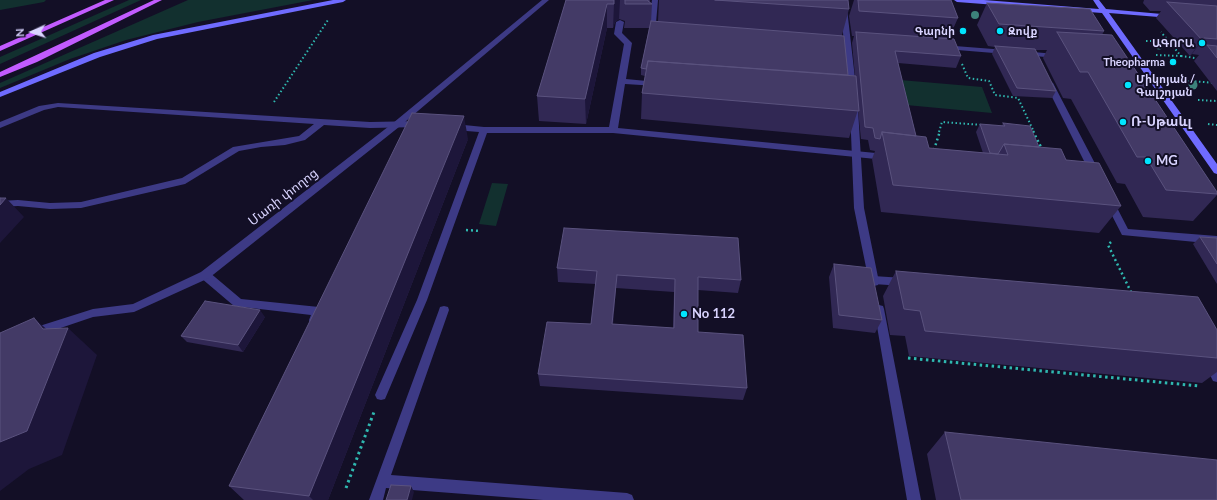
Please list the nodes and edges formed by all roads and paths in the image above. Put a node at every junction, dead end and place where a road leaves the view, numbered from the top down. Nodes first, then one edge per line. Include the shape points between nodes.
1 (111, 0) edge
2 (158, 0) edge
3 (343, 0) edge
4 (546, 0) edge
5 (655, 0) edge
6 (843, 0) edge
7 (956, 0) edge
8 (1096, 0) edge
9 (1104, 11) junction
10 (1180, 16) edge
11 (329, 19) dead end
12 (620, 22) dead end
13 (668, 26) edge
14 (1158, 29) dead end
15 (1145, 40) dead end
16 (1168, 41) junction
17 (940, 46) edge
18 (955, 48) junction
19 (0, 49) edge
20 (1156, 55) dead end
21 (1064, 56) edge
22 (1181, 56) junction
23 (1195, 58) dead end
24 (1108, 59) edge
25 (1140, 61) junction
26 (0, 75) edge
27 (1045, 76) edge
28 (1176, 80) dead end
29 (621, 81) junction
30 (1217, 83) edge
31 (668, 85) edge
32 (0, 95) edge
33 (1198, 100) dead end
34 (1217, 101) edge
35 (262, 119) junction
36 (322, 122) junction
37 (427, 124) edge
38 (1208, 124) dead end
39 (0, 125) edge
40 (396, 125) junction
41 (1217, 125) edge
42 (448, 126) edge
43 (988, 126) edge
44 (1025, 128) edge
45 (1033, 129) junction
46 (484, 130) junction
47 (613, 130) junction
48 (1044, 153) edge
49 (856, 154) junction
50 (933, 155) edge
51 (894, 158) edge
52 (1217, 171) edge
53 (1100, 182) edge
54 (1107, 197) edge
55 (0, 204) edge
56 (469, 230) dead end
57 (480, 231) dead end
58 (1217, 240) edge
59 (1113, 241) dead end
60 (205, 275) junction
61 (873, 280) junction
62 (913, 283) edge
63 (1132, 294) edge
64 (444, 310) dead end
65 (308, 332) edge
66 (28, 334) edge
67 (1202, 349) edge
68 (887, 356) junction
69 (1217, 377) edge
70 (1201, 387) dead end
71 (381, 395) joint
72 (382, 482) junction
73 (346, 488) dead end
74 (376, 500) edge
75 (627, 500) edge
76 (914, 500) edge

1 - 19 main road
2 - 26 main road
3 - 32 main road via 156,37 97,55
4 - 40 street, Մառի փողոց
5 - 13 street via 652,25
6 - 49 street
7 - 9 main road
8 - 9 main road
9 - 10 main road
9 - 25 main road
11 - 35 path
12 - 29 street via 618,34 628,42
14 - 16 path
15 - 16 path
16 - 22 path
17 - 18 street
18 - 21 street via 1015,53 1036,58
18 - 45 path via 968,78 989,81 995,94 1018,98
20 - 22 path
22 - 23 path
24 - 25 street
25 - 52 main road
27 - 53 street
28 - 30 path
29 - 31 street
29 - 47 street
33 - 34 path
35 - 36 street
35 - 39 street via 58,105 42,108
36 - 40 street
36 - 55 street via 302,138 236,149 185,181 80,205
37 - 40 street
38 - 41 path
40 - 60 street, Մառի փողոց
42 - 46 street
43 - 50 path via 942,122
44 - 45 path
45 - 48 path
46 - 47 street
46 - 71 street via 422,300
47 - 49 street
49 - 51 street
49 - 61 street via 859,208
54 - 58 street via 1125,232
56 - 57 path
59 - 63 path via 1108,245
60 - 65 street via 238,303 318,311
60 - 66 street, Մառի փողոց via 134,308 93,313
61 - 62 street
61 - 68 street
64 - 72 street
67 - 69 street
68 - 70 path
68 - 76 street
71 - 73 path
72 - 74 street
72 - 75 street

